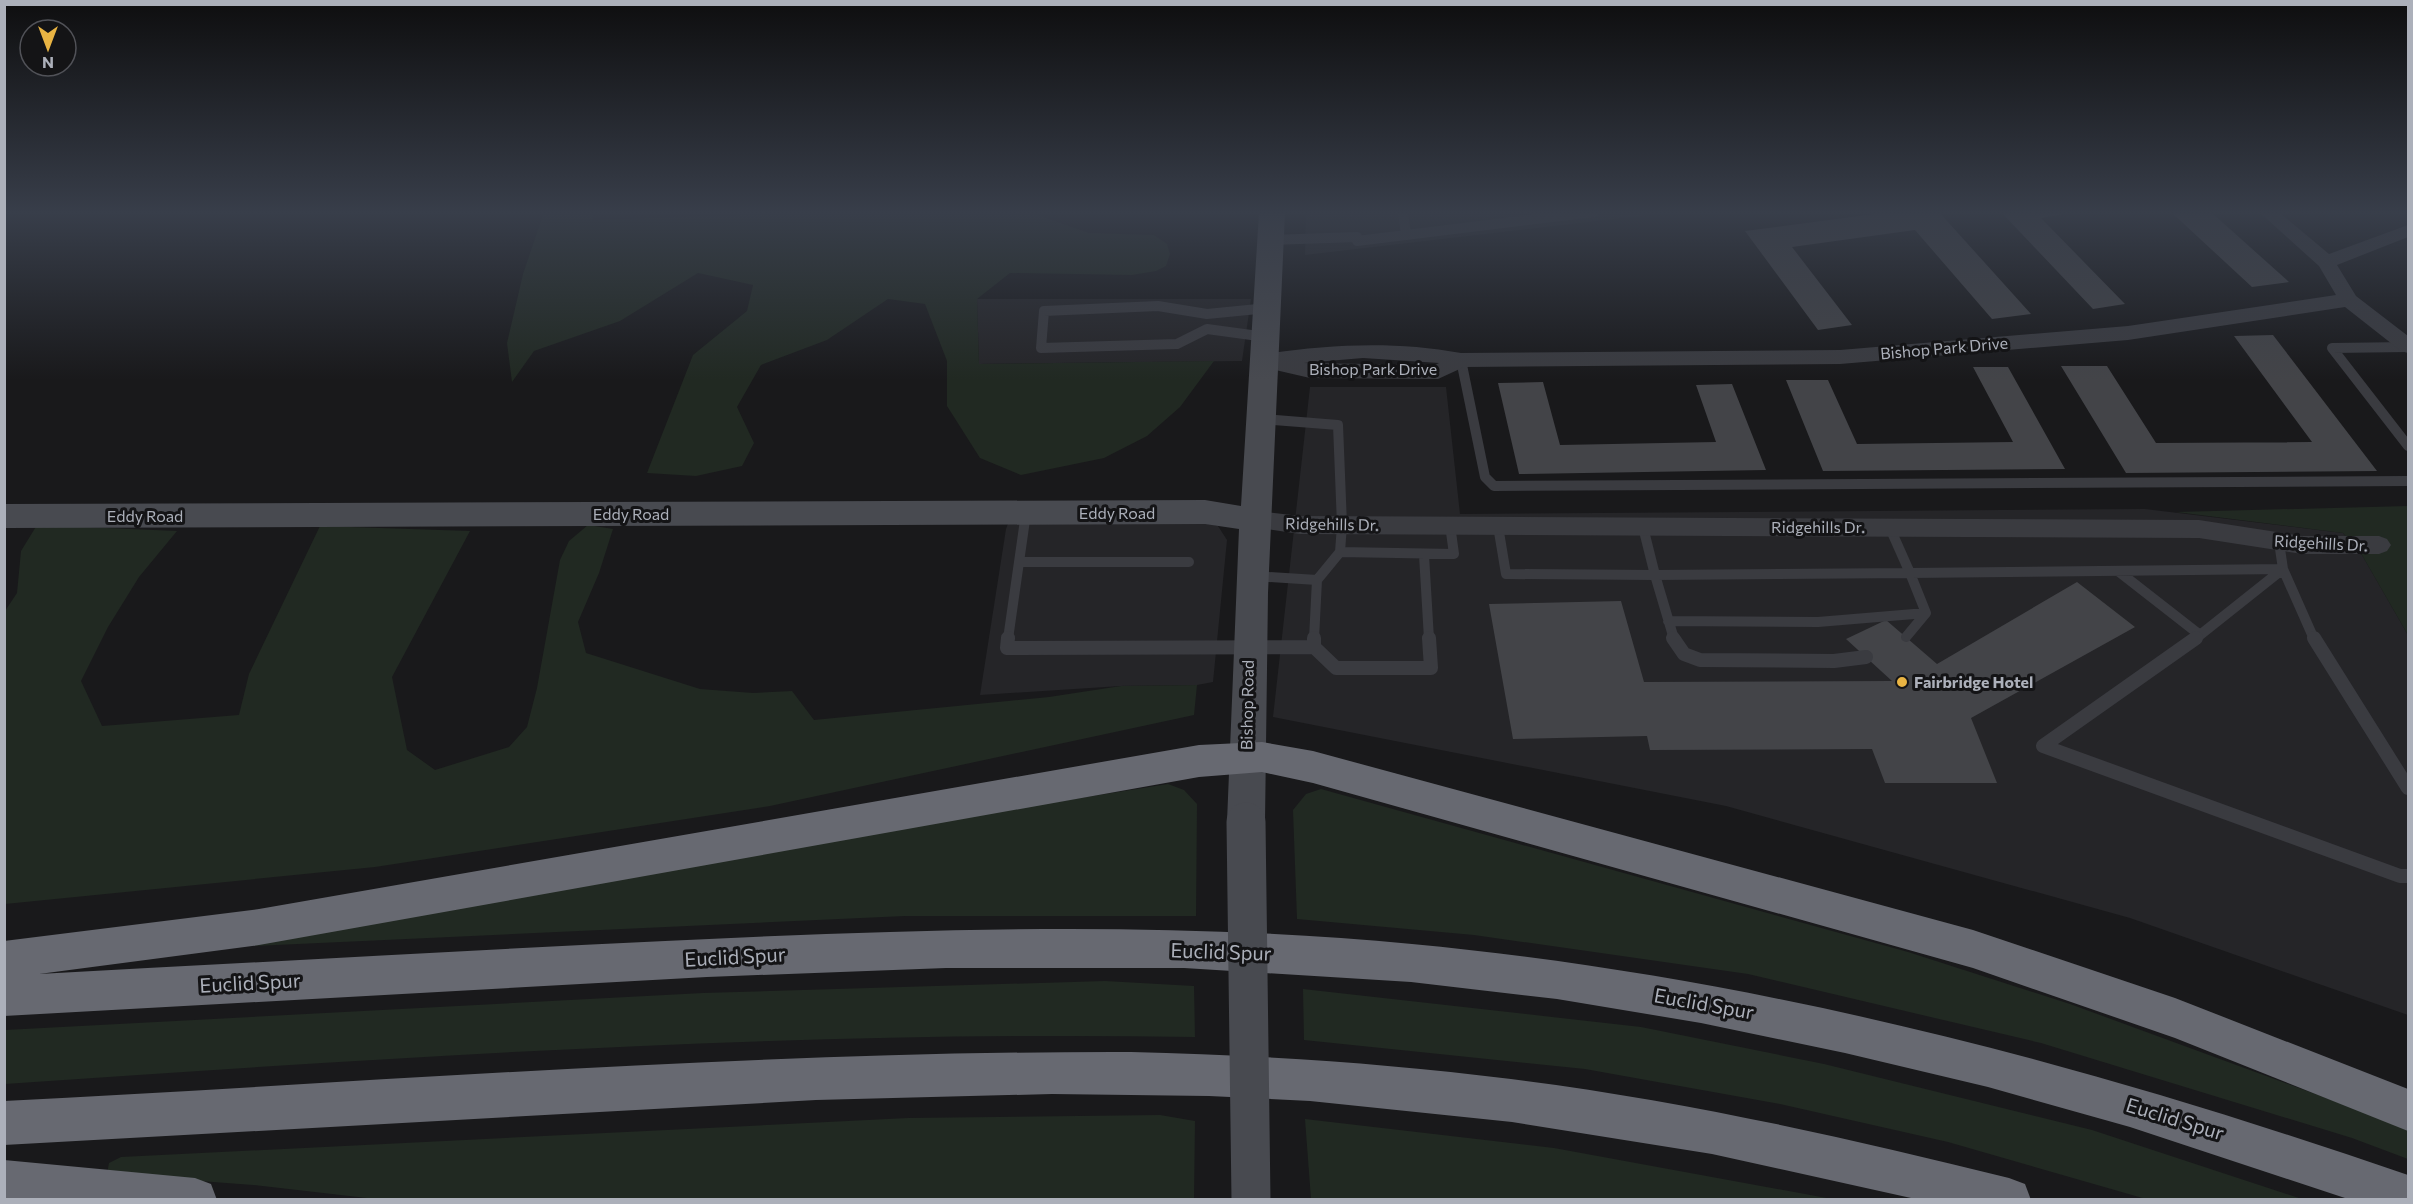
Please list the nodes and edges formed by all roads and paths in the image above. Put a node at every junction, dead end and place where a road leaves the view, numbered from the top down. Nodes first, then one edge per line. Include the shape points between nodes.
1 (1270, 268) edge
2 (2330, 268) edge
3 (2349, 300) junction
4 (1268, 308) junction
5 (1207, 314) junction
6 (1207, 330) junction
7 (2409, 347) edge
8 (1266, 349) junction
9 (1461, 360) junction
10 (1262, 419) junction
11 (2409, 446) edge
12 (2409, 481) edge
13 (1026, 513) junction
14 (4, 516) edge
15 (1256, 520) junction
16 (1342, 525) junction
17 (1450, 525) junction
18 (1498, 526) junction
19 (1643, 527) junction
20 (1890, 528) junction
21 (2279, 542) junction
22 (2379, 545) dead end
23 (1340, 552) junction
24 (1424, 555) junction
25 (1020, 562) junction
26 (1189, 562) dead end
27 (2283, 569) junction
28 (2118, 571) junction
29 (1910, 573) junction
30 (1655, 575) junction
31 (1254, 576) junction
32 (1317, 580) junction
33 (1926, 613) junction
34 (1668, 621) junction
35 (2200, 635) junction
36 (1906, 637) dead end
37 (1314, 647) junction
38 (1248, 648) junction
39 (1866, 657) dead end
40 (1246, 756) junction
41 (2409, 788) edge
42 (2409, 876) edge
43 (4, 960) edge
44 (4, 996) edge
45 (2409, 1110) edge
46 (4, 1123) edge
47 (4, 1182) edge
48 (2409, 1197) edge
49 (195, 1200) edge
50 (1251, 1200) edge
51 (2009, 1200) edge

1 - 4 street, Bishop Road
2 - 3 street
3 - 7 street
3 - 9 street, Bishop Park Drive via 2128,333 1840,357
4 - 5 lane
4 - 8 street, Bishop Road
5 - 6 lane
5 - 6 lane via 1158,306 1044,311 1041,348 1177,344
6 - 8 lane
7 - 11 lane via 2332,348
8 - 9 street, Bishop Park Drive via 1310,371 1438,372
8 - 10 street, Bishop Road
9 - 12 lane via 1485,477 1494,486
10 - 15 street, Bishop Road
10 - 16 lane via 1338,425
13 - 14 street, Eddy Road
13 - 15 street, Eddy Road via 1205,512
13 - 25 lane
15 - 16 street, Ridgehills Dr.
15 - 31 street, Bishop Road
16 - 17 street, Ridgehills Dr.
16 - 23 lane
17 - 18 street, Ridgehills Dr.
17 - 24 lane via 1454,554
18 - 19 street, Ridgehills Dr.
18 - 30 lane via 1506,574
19 - 20 street, Ridgehills Dr.
19 - 30 lane
20 - 21 street, Ridgehills Dr. via 2199,529
20 - 29 lane
21 - 22 street, Ridgehills Dr.
21 - 27 lane
23 - 24 lane
23 - 32 lane
24 - 37 lane via 1431,668 1336,668
25 - 26 lane
25 - 38 lane via 1007,648
27 - 28 lane
27 - 35 lane
27 - 41 lane via 2310,632
28 - 29 lane
28 - 35 lane
29 - 30 lane
29 - 33 lane
30 - 34 lane
31 - 32 lane
31 - 38 street, Bishop Road
32 - 37 lane
33 - 34 lane via 1818,622
33 - 36 lane
34 - 39 lane via 1684,654 1700,660 1834,661
35 - 42 lane via 2043,746 2400,876
37 - 38 lane
38 - 40 street, Bishop Road
40 - 43 highway via 1199,761 259,927
40 - 45 highway via 1312,767 1973,949 2175,1018
40 - 50 street, Bishop Road, bridge
44 - 48 highway, Euclid Spur via 843,952 1169,950 1365,960 1610,988 1789,1019 1898,1043 2132,1106
46 - 51 highway via 760,1082 992,1075 1209,1075 1525,1101 1771,1143
47 - 49 highway

